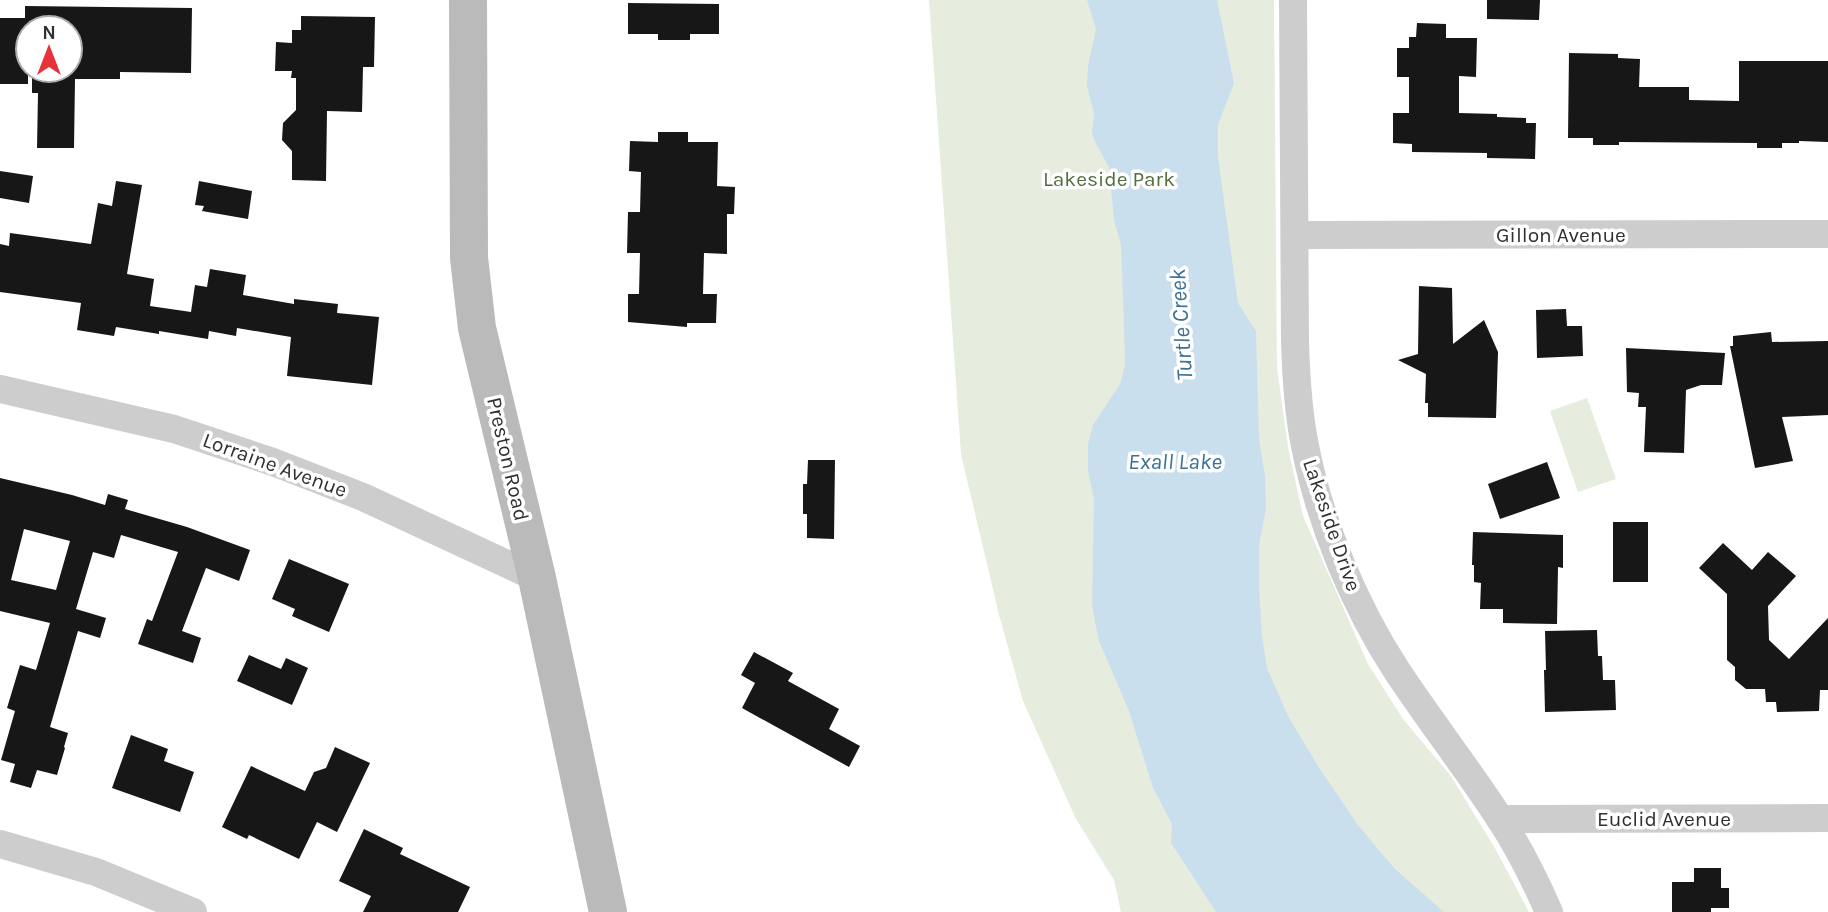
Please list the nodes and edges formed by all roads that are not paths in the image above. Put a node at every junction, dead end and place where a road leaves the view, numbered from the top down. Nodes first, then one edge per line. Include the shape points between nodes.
1 (468, 0) edge
2 (1293, 0) edge
3 (1828, 234) edge
4 (1295, 235) junction
5 (0, 389) edge
6 (537, 578) junction
7 (1828, 818) edge
8 (1500, 819) junction
9 (0, 844) edge
10 (193, 912) edge
11 (608, 912) edge
12 (1549, 912) edge

1 - 6 main road, Preston Road via 469,258 477,328
2 - 4 street, Lakeside Drive
3 - 4 street, Gillon Avenue
4 - 8 street, Lakeside Drive via 1297,392 1305,448 1332,539 1361,608 1396,669
5 - 6 street, Lorraine Avenue via 174,429 273,462 362,497
6 - 11 main road, Preston Road
7 - 8 street, Euclid Avenue
8 - 12 street, Lakeside Drive
9 - 10 street via 96,872

